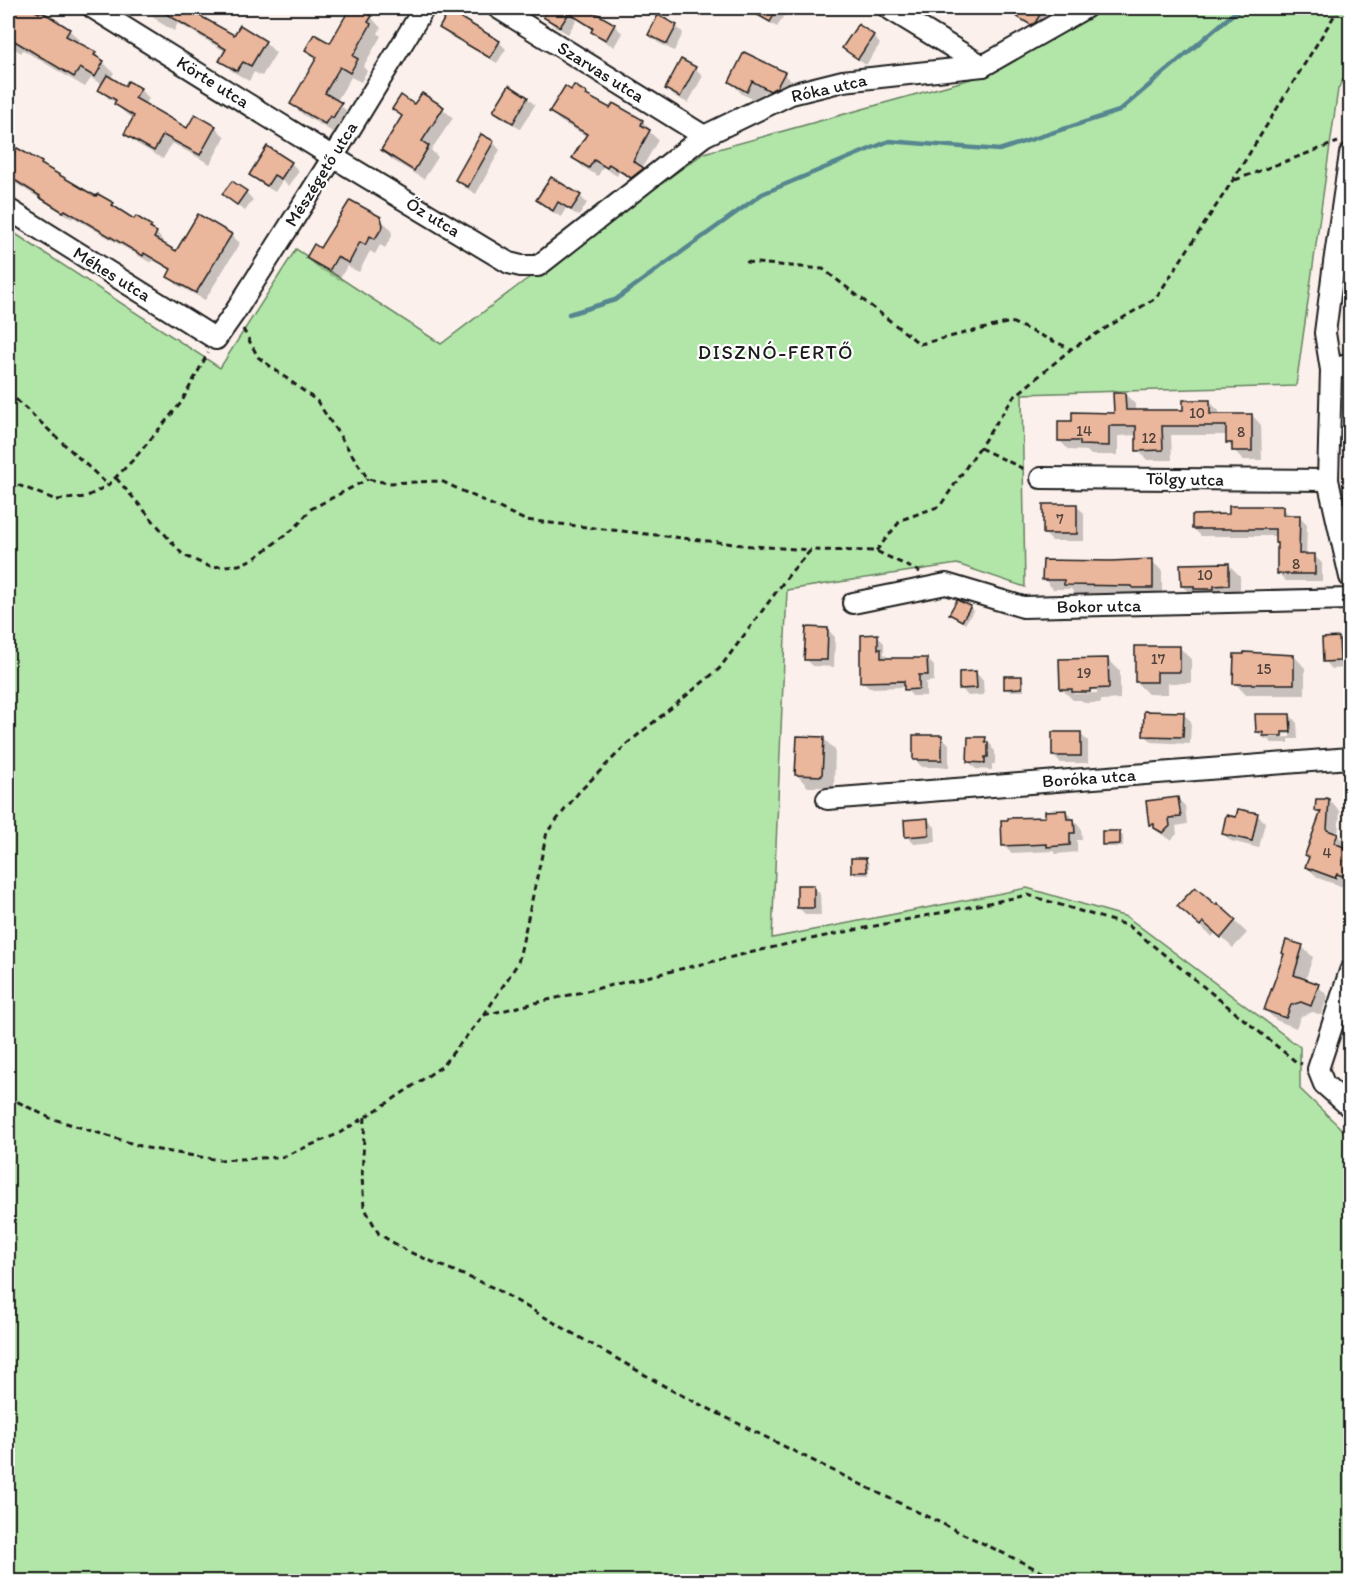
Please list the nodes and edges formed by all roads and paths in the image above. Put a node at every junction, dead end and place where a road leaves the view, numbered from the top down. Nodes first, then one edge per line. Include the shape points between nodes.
1 (93, 8) edge
2 (424, 8) edge
3 (498, 8) edge
4 (888, 8) edge
5 (1085, 8) edge
6 (1339, 8) edge
7 (983, 66) junction
8 (704, 136) junction
9 (1345, 148) edge
10 (333, 157) junction
11 (1233, 180) junction
12 (8, 209) edge
13 (746, 262) dead end
14 (538, 266) joint
15 (235, 312) junction
16 (216, 339) junction
17 (1071, 349) junction
18 (1350, 364) edge
19 (1331, 370) junction
20 (8, 392) edge
21 (980, 448) junction
22 (116, 478) junction
23 (1041, 478) joint
24 (368, 479) junction
25 (1328, 480) junction
26 (8, 481) edge
27 (108, 486) junction
28 (811, 550) junction
29 (876, 551) junction
30 (1350, 577) edge
31 (946, 584) junction
32 (1350, 599) edge
33 (853, 603) dead end
34 (1350, 758) edge
35 (827, 799) dead end
36 (1349, 980) edge
37 (484, 1015) junction
38 (1318, 1069) junction
39 (8, 1097) edge
40 (1350, 1107) edge
41 (365, 1117) junction
42 (1063, 1581) edge

1 - 10 street, Körte utca
2 - 10 street, Mészégető utca
3 - 8 street, Szarvas utca
4 - 7 street
5 - 7 street, Róka utca
6 - 11 path
7 - 8 street, Róka utca via 843,81 791,94
8 - 14 street, Róka utca
9 - 11 path
9 - 19 street via 1325,333
10 - 14 street, Őz utca via 509,263
10 - 15 street, Mészégető utca
11 - 17 path via 1156,298
12 - 16 street, Méhes utca
13 - 17 path via 823,269 920,344 1011,322
15 - 16 street, Mészégető utca
15 - 24 path via 258,357 317,401
16 - 22 path via 181,403
17 - 21 path via 1013,398
18 - 19 street
19 - 25 street
20 - 27 path
21 - 23 path
21 - 29 path via 940,506 901,520
22 - 24 path via 183,555 210,567 239,565 255,558 296,527 311,509
22 - 27 path
23 - 25 street, Tölgy utca
24 - 28 path via 388,483 441,481 525,520
25 - 30 street
26 - 27 path via 56,500 86,497
28 - 29 path
28 - 37 path via 719,669 628,744 579,792 547,832 518,963
29 - 31 path
31 - 32 street, Bokor utca via 1023,608
31 - 33 street, Bokor utca
34 - 35 street, Boróka utca
36 - 38 street
37 - 38 path via 796,942 1028,895 1129,926 1295,1061
37 - 41 path via 441,1067
38 - 40 street via 1324,1084
39 - 41 path via 50,1118 105,1136 147,1148 219,1160 282,1157 338,1134
41 - 42 path via 364,1207 379,1234 407,1251 494,1288 674,1391

